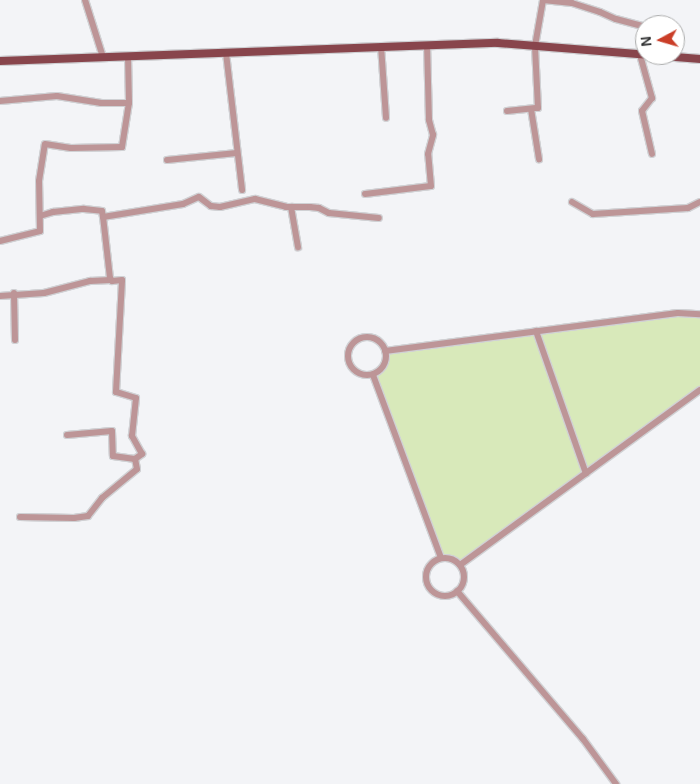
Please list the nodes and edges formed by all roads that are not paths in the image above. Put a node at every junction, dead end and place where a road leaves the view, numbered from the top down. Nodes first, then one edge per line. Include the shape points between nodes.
1 (85, 0) edge
2 (635, 24) edge
3 (427, 45) junction
4 (381, 46) junction
5 (536, 46) junction
6 (226, 53) junction
7 (635, 55) edge
8 (128, 56) junction
9 (103, 57) junction
10 (685, 58) edge
11 (700, 59) edge
12 (0, 61) edge
13 (643, 65) edge
14 (0, 101) edge
15 (129, 104) junction
16 (531, 109) junction
17 (507, 111) dead end
18 (386, 118) dead end
19 (237, 153) junction
20 (652, 154) dead end
21 (539, 158) dead end
22 (167, 160) dead end
23 (242, 190) dead end
24 (365, 194) dead end
25 (572, 202) dead end
26 (700, 202) edge
27 (291, 207) junction
28 (40, 216) junction
29 (103, 217) junction
30 (378, 218) dead end
31 (0, 241) edge
32 (298, 247) dead end
33 (111, 280) junction
34 (14, 294) junction
35 (0, 296) edge
36 (700, 314) edge
37 (536, 331) junction
38 (15, 340) dead end
39 (386, 351) junction
40 (373, 375) junction
41 (700, 390) edge
42 (68, 435) dead end
43 (135, 460) junction
44 (586, 474) junction
45 (20, 517) dead end
46 (440, 558) junction
47 (460, 565) junction
48 (457, 591) junction
49 (616, 784) edge

1 - 9 street
2 - 5 street via 572,3 543,0
3 - 4 main road
3 - 5 main road via 498,43
3 - 24 street via 433,135 428,154 431,186
4 - 6 main road
4 - 18 street
5 - 7 main road
5 - 16 street via 538,108
6 - 8 main road
6 - 19 street
8 - 9 main road
8 - 15 street
9 - 12 main road
10 - 11 main road
13 - 20 street via 652,98 642,111
14 - 15 street via 57,96
15 - 28 street via 122,147 71,148 45,144 39,181
16 - 17 street
16 - 21 street
19 - 22 street
19 - 23 street
25 - 26 street via 593,214 688,208
27 - 29 street via 255,199 220,207 211,206 199,197 183,204
27 - 30 street via 319,208 329,213
27 - 32 street
28 - 29 street via 84,209 102,211
28 - 31 street via 40,231
29 - 33 street
33 - 34 street via 90,281 44,293
33 - 43 street via 122,280 116,392 136,398 132,436 142,454
34 - 35 street
34 - 38 street
36 - 37 street via 678,313
37 - 39 street
37 - 44 street
39 - 40 street via 384,365
39 - 40 street via 376,339 369,337 354,341 350,347 348,362 352,369 358,374
40 - 46 street
41 - 44 street
42 - 43 street via 112,431 113,456
43 - 45 street via 137,469 102,498 88,516
44 - 47 street
46 - 47 street via 454,560
46 - 48 street via 428,567 426,582 436,594 451,595
47 - 48 street via 464,578
48 - 49 street via 583,738

